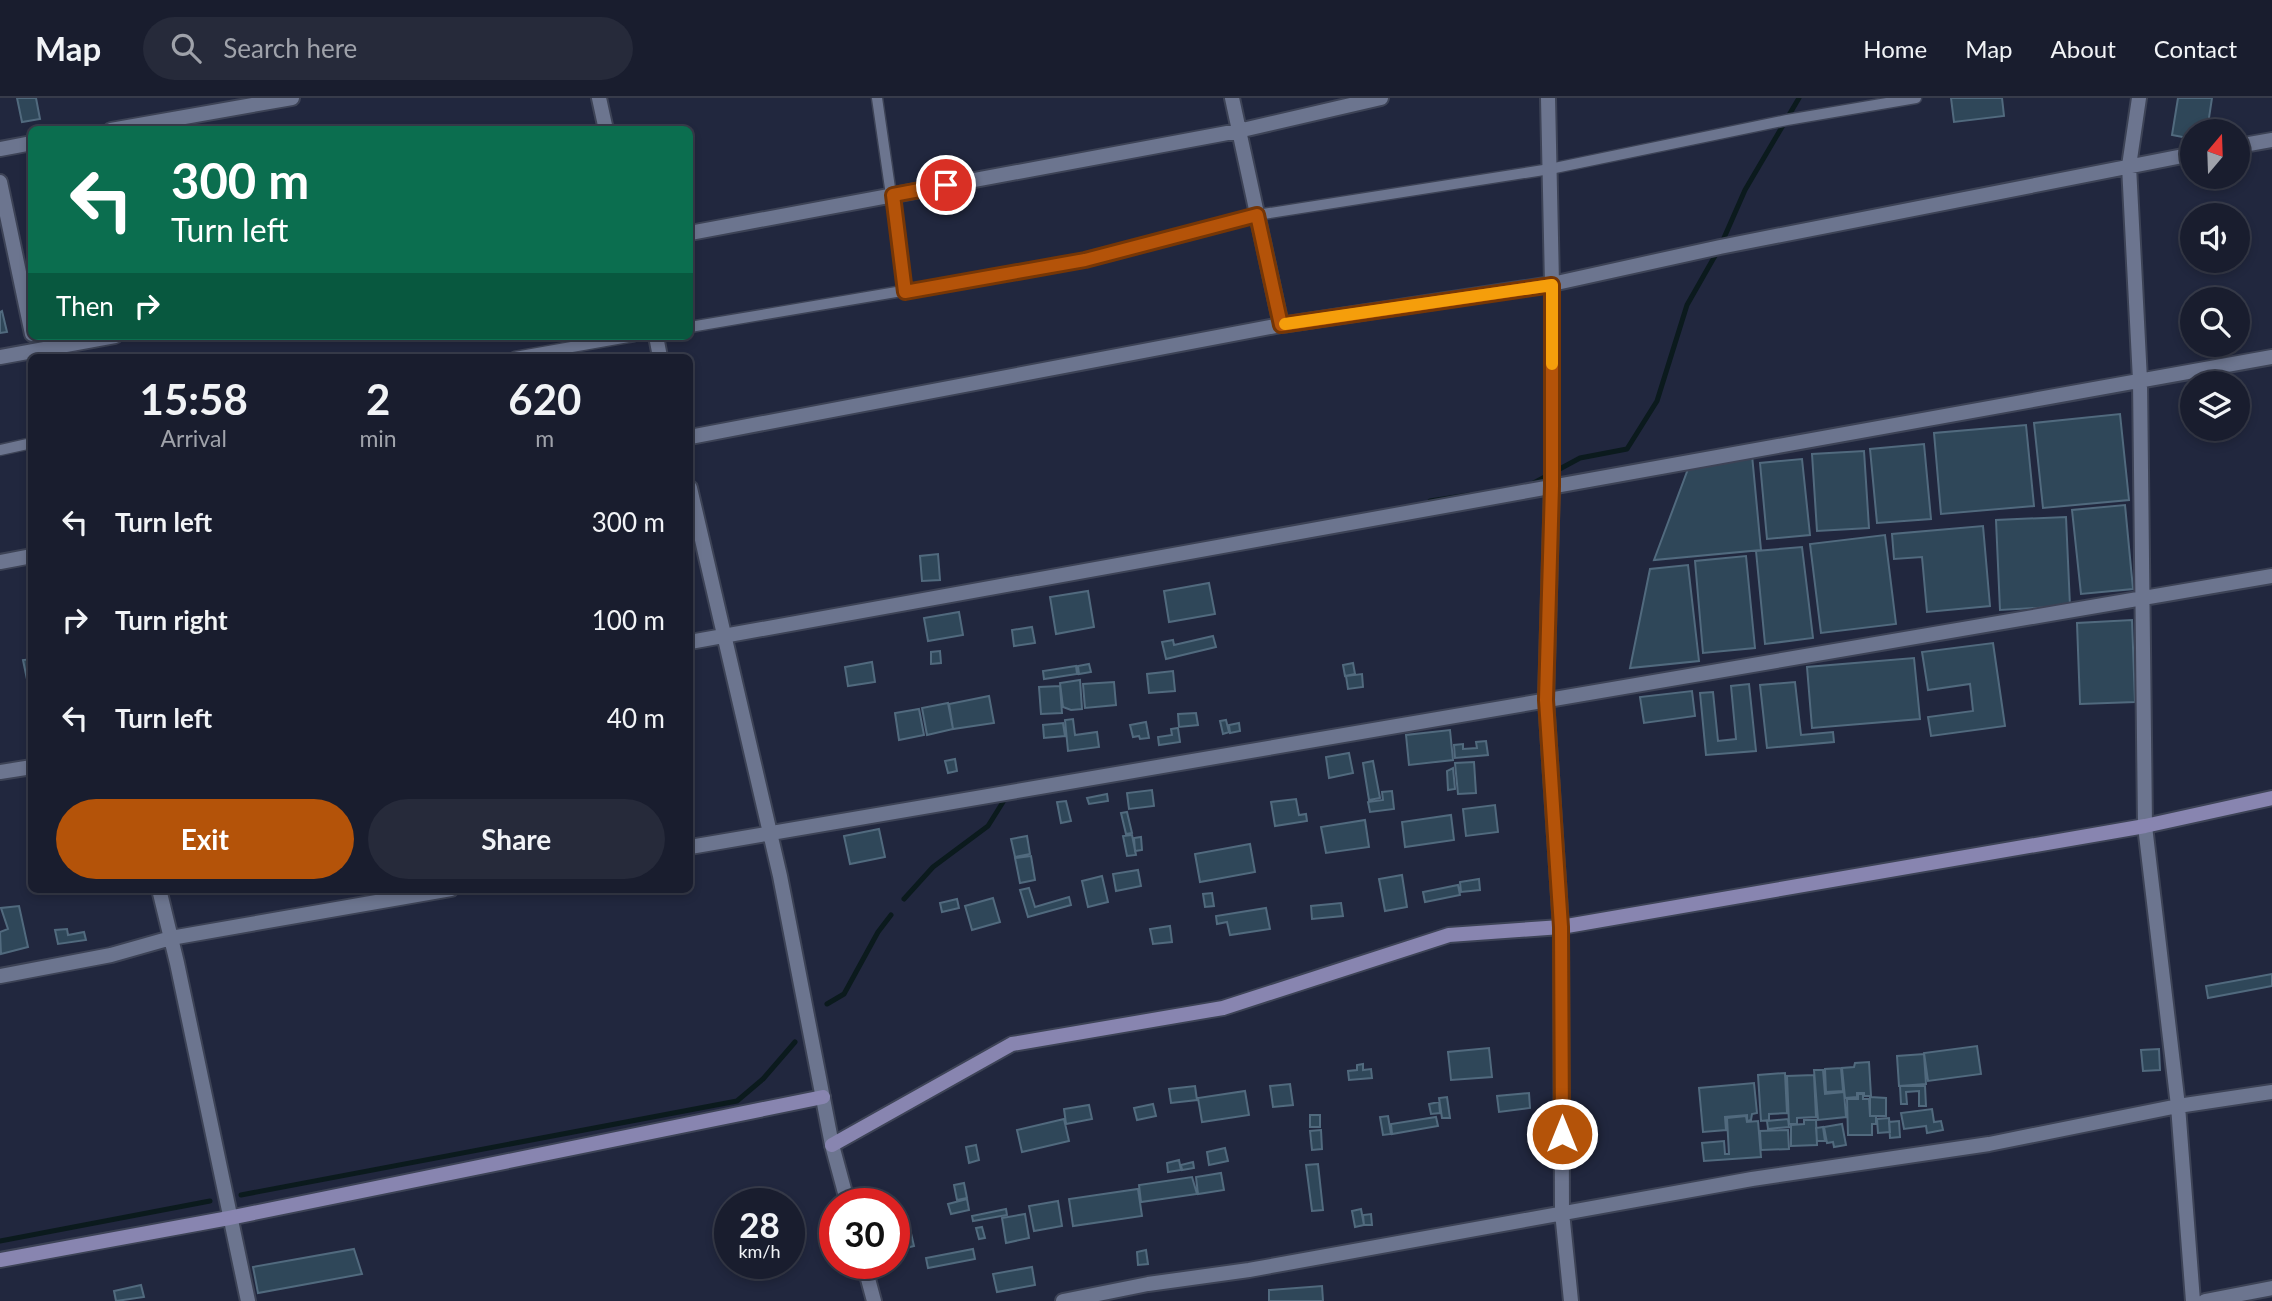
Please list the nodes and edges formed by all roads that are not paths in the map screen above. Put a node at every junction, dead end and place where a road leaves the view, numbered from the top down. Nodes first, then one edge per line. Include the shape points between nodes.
1 (292, 98) edge
2 (599, 98) edge
3 (877, 98) edge
4 (1232, 98) edge
5 (1381, 98) edge
6 (1548, 98) edge
7 (1916, 98) edge
8 (2139, 98) edge
9 (134, 126) edge
10 (605, 126) edge
11 (1238, 131) junction
12 (2272, 140) edge
13 (28, 144) edge
14 (2250, 144) edge
15 (0, 149) edge
16 (2180, 157) edge
17 (2129, 166) junction
18 (1550, 169) junction
19 (0, 182) edge
20 (893, 195) junction
21 (1257, 215) junction
22 (693, 232) edge
23 (1552, 285) junction
24 (905, 292) junction
25 (28, 315) edge
26 (1281, 325) junction
27 (693, 327) edge
28 (74, 340) edge
29 (611, 340) edge
30 (34, 344) edge
31 (532, 354) edge
32 (0, 357) edge
33 (2272, 357) edge
34 (2140, 380) junction
35 (693, 436) edge
36 (28, 444) edge
37 (0, 450) edge
38 (1552, 486) junction
39 (693, 501) edge
40 (28, 557) edge
41 (0, 562) edge
42 (2272, 576) edge
43 (2144, 598) junction
44 (724, 635) junction
45 (693, 641) edge
46 (1546, 700) junction
47 (28, 768) edge
48 (0, 772) edge
49 (2272, 798) edge
50 (2145, 826) junction
51 (770, 833) junction
52 (693, 846) edge
53 (160, 893) edge
54 (428, 893) edge
55 (1561, 927) junction
56 (171, 938) junction
57 (0, 976) edge
58 (2272, 1092) edge
59 (823, 1097) junction
60 (2178, 1106) junction
61 (832, 1145) junction
62 (844, 1188) edge
63 (1562, 1212) junction
64 (229, 1218) junction
65 (0, 1260) edge
66 (868, 1279) edge
67 (2272, 1288) edge
68 (248, 1301) edge
69 (874, 1301) edge
70 (1062, 1301) edge
71 (1571, 1301) edge
72 (2193, 1301) edge
73 (2205, 1301) edge

1 - 9 street
2 - 10 street
3 - 20 lane
4 - 11 street
5 - 11 street
6 - 18 street
7 - 18 lane
8 - 17 street
11 - 20 street
11 - 21 street
12 - 14 street
13 - 15 street
16 - 17 street
17 - 23 street
17 - 34 street
18 - 21 lane
18 - 23 street
19 - 25 street
20 - 22 street
20 - 24 lane
21 - 24 lane via 1085,260
21 - 26 street
23 - 26 street
23 - 38 street
24 - 27 lane
26 - 35 street
28 - 30 street
29 - 31 lane
30 - 32 street
33 - 34 street
34 - 38 street
34 - 43 street
36 - 37 lane
38 - 44 street
38 - 46 street
39 - 44 street
40 - 41 street
42 - 43 street
43 - 46 street
43 - 50 street
44 - 45 street
44 - 51 street
46 - 51 street
46 - 55 street
47 - 48 street
49 - 50 street
50 - 55 street
50 - 60 street
51 - 52 street
51 - 59 street
53 - 56 street
54 - 56 street
55 - 61 street via 1449,935 1223,1008 1012,1044
55 - 63 street
56 - 57 street via 111,955
56 - 64 street
58 - 60 street
59 - 61 street
59 - 64 street
60 - 63 street via 1989,1144
60 - 72 street
61 - 62 street
63 - 70 street
63 - 71 street
64 - 65 street
64 - 68 street
66 - 69 street
67 - 73 street

